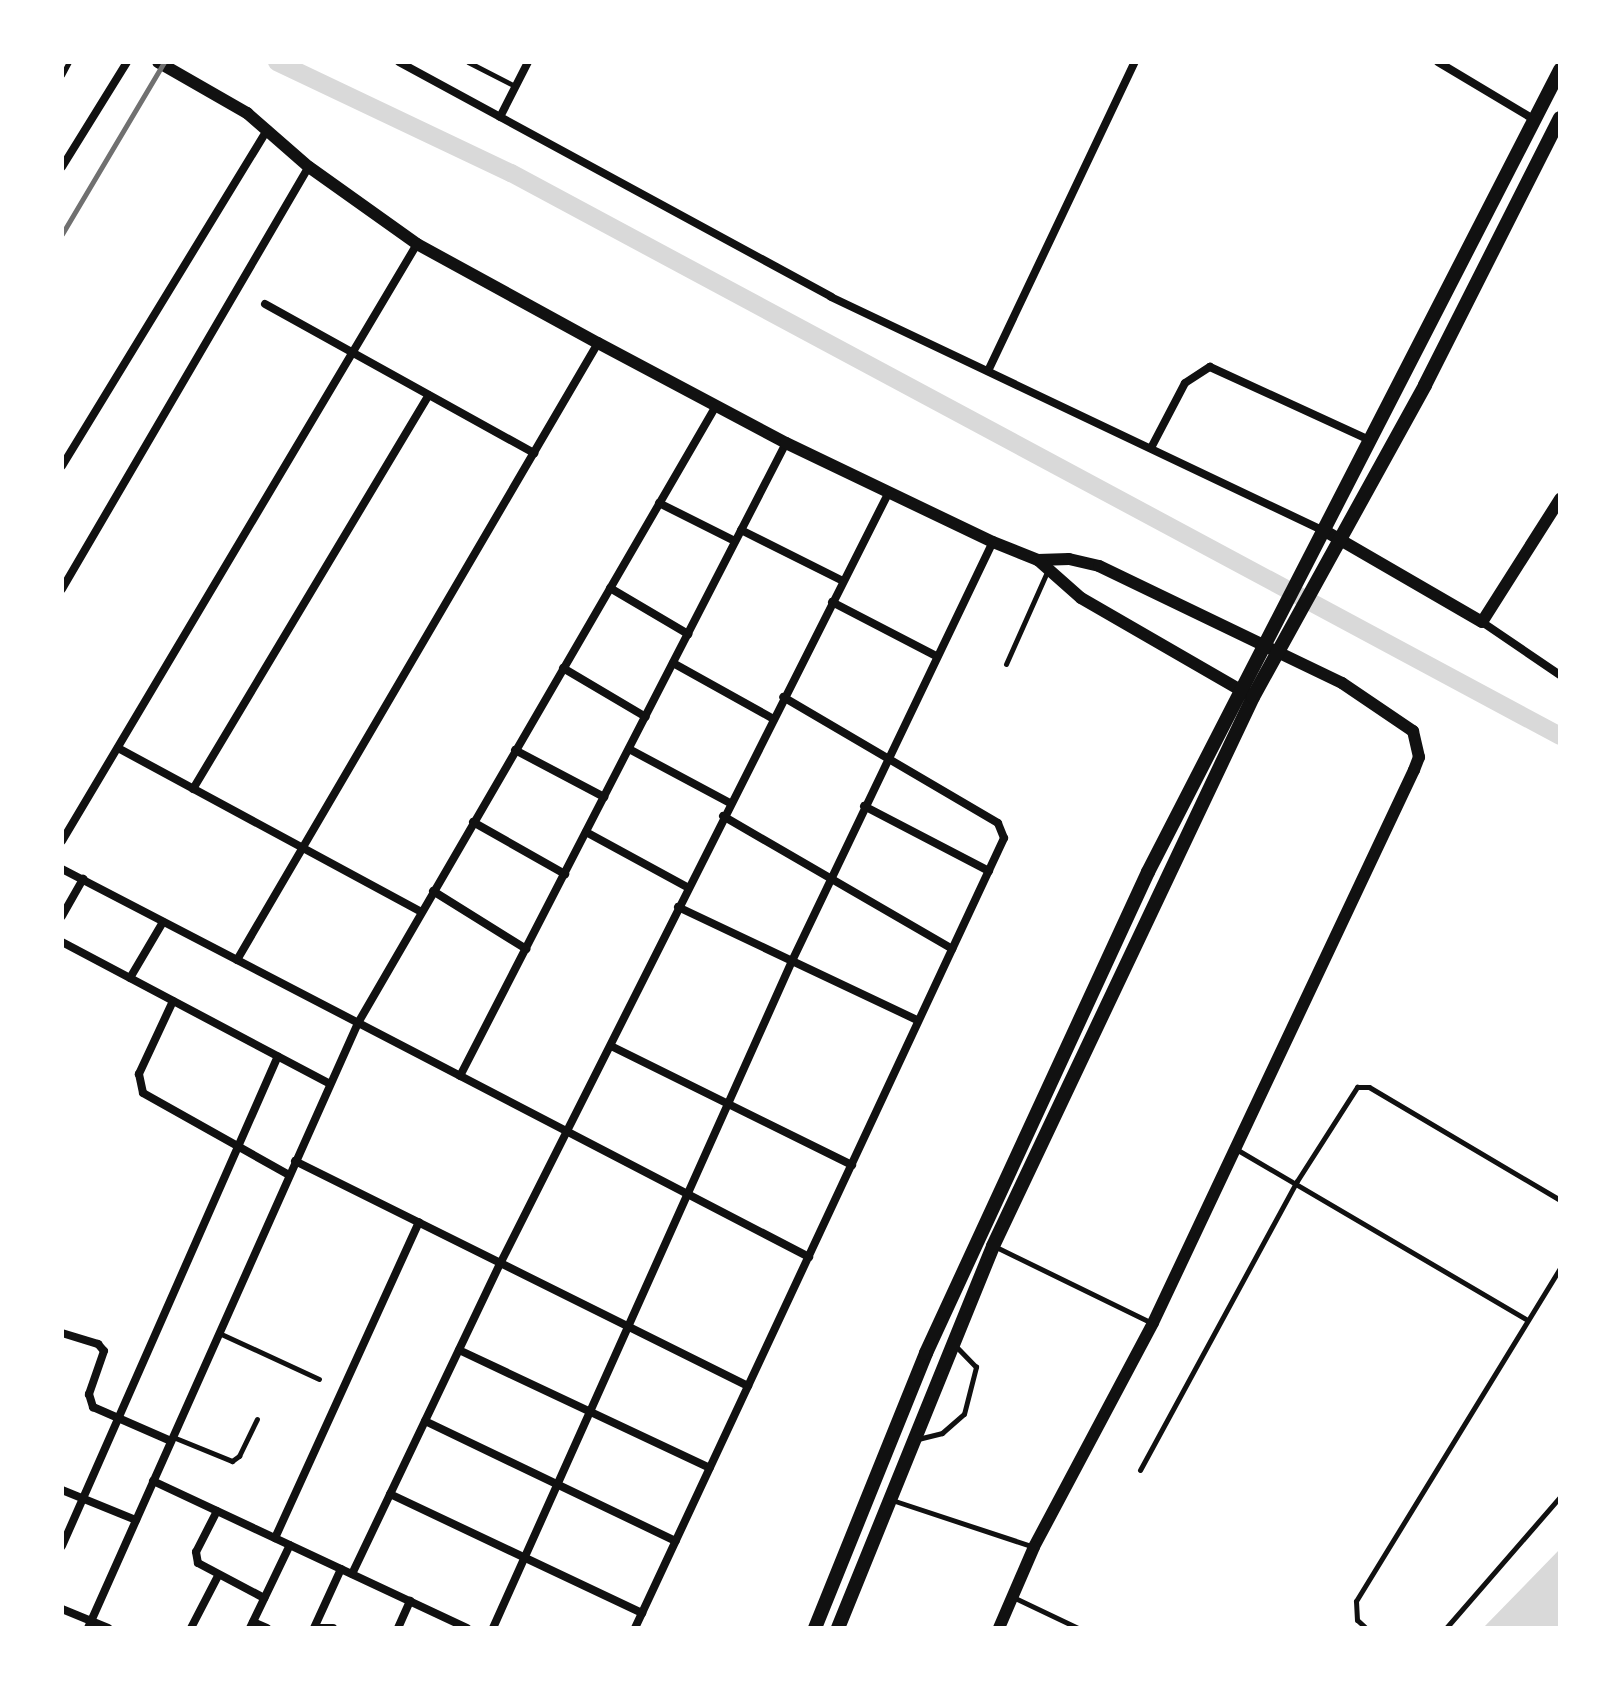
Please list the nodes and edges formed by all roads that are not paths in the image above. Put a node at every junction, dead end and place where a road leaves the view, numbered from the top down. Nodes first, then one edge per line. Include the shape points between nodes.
1 (69, 62) edge
2 (127, 62) edge
3 (158, 62) edge
4 (399, 62) edge
5 (468, 62) edge
6 (528, 62) edge
7 (1135, 62) edge
8 (1438, 62) edge
9 (410, 64) edge
10 (179, 66) edge
11 (1559, 73) edge
12 (62, 75) edge
13 (515, 86) junction
14 (500, 117) junction
15 (1560, 118) edge
16 (1536, 121) junction
17 (269, 128) junction
18 (62, 167) edge
19 (309, 167) junction
20 (417, 244) junction
21 (265, 304) dead end
22 (598, 343) junction
23 (353, 353) junction
24 (988, 371) junction
25 (429, 395) junction
26 (716, 406) junction
27 (1372, 441) junction
28 (786, 443) junction
29 (1151, 448) junction
30 (534, 453) junction
31 (62, 466) edge
32 (889, 492) junction
33 (1560, 499) edge
34 (659, 503) junction
35 (741, 530) junction
36 (1325, 531) junction
37 (1341, 539) junction
38 (735, 541) junction
39 (993, 542) junction
40 (1038, 560) junction
41 (1048, 571) junction
42 (843, 581) junction
43 (610, 588) junction
44 (62, 589) edge
45 (832, 602) junction
46 (1482, 622) junction
47 (688, 634) junction
48 (1268, 650) junction
49 (936, 656) junction
50 (673, 663) junction
51 (1006, 664) dead end
52 (563, 668) junction
53 (1560, 675) edge
54 (1238, 689) junction
55 (783, 697) junction
56 (1253, 697) junction
57 (646, 717) junction
58 (772, 718) junction
59 (118, 748) junction
60 (629, 749) junction
61 (515, 750) junction
62 (887, 757) junction
63 (193, 789) junction
64 (604, 797) junction
65 (730, 803) junction
66 (864, 806) junction
67 (723, 816) junction
68 (473, 822) junction
69 (586, 832) junction
70 (62, 841) edge
71 (303, 848) junction
72 (62, 869) edge
73 (989, 871) junction
74 (565, 874) junction
75 (830, 878) junction
76 (83, 879) junction
77 (687, 887) junction
78 (433, 891) junction
79 (678, 907) junction
80 (421, 912) junction
81 (62, 916) edge
82 (163, 922) junction
83 (62, 942) edge
84 (526, 949) junction
85 (952, 949) junction
86 (237, 960) junction
87 (792, 961) junction
88 (130, 978) junction
89 (173, 1001) junction
90 (917, 1020) junction
91 (358, 1023) junction
92 (611, 1046) junction
93 (278, 1056) junction
94 (460, 1076) junction
95 (330, 1084) junction
96 (727, 1103) junction
97 (570, 1133) junction
98 (238, 1146) junction
99 (1235, 1149) junction
100 (295, 1161) junction
101 (852, 1165) junction
102 (289, 1175) junction
103 (1297, 1181) junction
104 (687, 1193) junction
105 (1560, 1200) edge
106 (419, 1222) junction
107 (993, 1246) junction
108 (809, 1257) junction
109 (501, 1262) junction
110 (1560, 1268) edge
111 (1528, 1320) junction
112 (1153, 1323) junction
113 (628, 1326) junction
114 (62, 1333) edge
115 (219, 1333) junction
116 (933, 1337) junction
117 (951, 1344) junction
118 (459, 1350) junction
119 (319, 1379) dead end
120 (748, 1386) junction
121 (590, 1411) junction
122 (118, 1418) junction
123 (257, 1419) dead end
124 (425, 1421) junction
125 (172, 1439) junction
126 (911, 1440) junction
127 (710, 1468) junction
128 (1140, 1470) dead end
129 (153, 1481) junction
130 (557, 1484) junction
131 (62, 1490) edge
132 (868, 1492) junction
133 (390, 1494) junction
134 (1560, 1497) edge
135 (83, 1499) junction
136 (887, 1499) junction
137 (217, 1511) junction
138 (136, 1520) junction
139 (275, 1538) junction
140 (676, 1541) junction
141 (290, 1545) junction
142 (62, 1546) edge
143 (1034, 1547) junction
144 (525, 1558) junction
145 (341, 1569) junction
146 (352, 1574) junction
147 (218, 1576) junction
148 (1012, 1597) junction
149 (264, 1598) junction
150 (410, 1601) junction
151 (62, 1609) edge
152 (642, 1613) junction
153 (90, 1624) edge
154 (252, 1625) edge
155 (108, 1628) edge
156 (191, 1628) edge
157 (267, 1628) edge
158 (315, 1628) edge
159 (333, 1628) edge
160 (398, 1628) edge
161 (467, 1628) edge
162 (493, 1628) edge
163 (635, 1628) edge
164 (815, 1628) edge
165 (838, 1628) edge
166 (999, 1628) edge
167 (1078, 1628) edge
168 (1366, 1628) edge
169 (1446, 1628) edge

1 - 12 lane
2 - 18 street
3 - 10 street
4 - 9 street
5 - 13 lane
6 - 13 street
7 - 24 street
8 - 16 street
9 - 14 street
10 - 17 street
11 - 16 main road
13 - 14 street
14 - 24 street via 831,297
15 - 37 main road
16 - 27 main road
17 - 19 street
17 - 31 street
19 - 20 street
19 - 44 street
20 - 22 street
20 - 23 street
21 - 23 street
22 - 26 street
22 - 30 street
23 - 25 street
23 - 59 street
24 - 29 street
25 - 30 street
25 - 63 street
26 - 28 street
26 - 34 street
27 - 29 street via 1210,367 1185,383
27 - 36 main road
28 - 32 street
28 - 35 street
29 - 36 street
30 - 71 street
32 - 39 street
32 - 42 street
33 - 46 street
34 - 38 street
34 - 43 street
35 - 38 street
35 - 42 street
36 - 37 street
36 - 48 main road via 1272,628
37 - 46 street
37 - 48 main road via 1285,635
38 - 47 street
39 - 40 street
39 - 49 street
40 - 41 street
40 - 48 street via 1069,559 1099,566
41 - 51 lane
41 - 54 street via 1081,598
42 - 45 street
43 - 47 street
43 - 52 street
45 - 49 street
45 - 55 street
46 - 53 street
47 - 50 street
48 - 54 main road
48 - 56 main road
48 - 99 street via 1342,683 1404,721 1413,731 1419,757
49 - 62 street
50 - 57 street
50 - 58 street
52 - 57 street
52 - 61 street
54 - 56 street
54 - 116 main road
55 - 58 street
55 - 62 street
56 - 107 main road
57 - 60 street
58 - 65 street
59 - 63 street
59 - 70 street
60 - 64 street
60 - 65 street
61 - 64 street
61 - 68 street
62 - 66 street
62 - 73 street via 998,823 1004,838
63 - 71 street
64 - 69 street
65 - 67 street
66 - 73 street
66 - 75 street
67 - 75 street
67 - 77 street
68 - 74 street
68 - 78 street
69 - 74 street
69 - 77 street
71 - 80 street
71 - 86 street
72 - 76 street
73 - 85 street
74 - 84 street
75 - 85 street
75 - 87 street
76 - 81 street
76 - 82 street
77 - 79 street
78 - 80 street
78 - 84 street
79 - 87 street
79 - 92 street
80 - 91 street
82 - 86 street
82 - 88 street
83 - 88 street
84 - 94 street
85 - 90 street
86 - 91 street
87 - 90 street
87 - 96 street
88 - 89 street
89 - 93 street
89 - 98 street via 138,1085 143,1093
90 - 101 street
91 - 94 street
91 - 95 street
92 - 96 street
92 - 97 street
93 - 95 street
93 - 98 street
94 - 97 street
95 - 100 street
96 - 101 street
96 - 104 street
97 - 104 street
97 - 109 street
98 - 102 street
98 - 122 street
99 - 103 lane
99 - 112 street
100 - 102 street
100 - 106 street
101 - 108 street
102 - 115 street
103 - 105 lane via 1350,1093 1365,1086
103 - 111 lane
103 - 128 lane
104 - 108 street
104 - 113 street
106 - 109 street
106 - 139 street
107 - 112 lane
107 - 117 main road
108 - 120 street
109 - 113 street
109 - 118 street
110 - 111 lane
111 - 168 lane via 1356,1601 1357,1620
112 - 143 street
113 - 120 street
113 - 121 street
114 - 122 street via 102,1347 105,1357 89,1401
115 - 119 lane
115 - 125 street
116 - 117 main road
116 - 132 main road
117 - 126 main road
117 - 126 lane via 970,1355 976,1367 964,1414 942,1433
118 - 121 street
118 - 124 street
120 - 127 street
121 - 127 street
121 - 130 street
122 - 125 street
122 - 135 street
123 - 125 lane via 232,1461
124 - 130 street
124 - 133 street
125 - 129 street
126 - 136 main road
127 - 140 street
129 - 137 street
129 - 138 street
130 - 140 street
130 - 144 street
131 - 135 street
132 - 136 main road
132 - 164 main road
133 - 144 street
133 - 146 street
134 - 169 lane
135 - 138 street
135 - 142 street
136 - 143 lane
136 - 165 main road
137 - 139 street
137 - 147 street via 196,1557 201,1568
138 - 153 street
139 - 141 street
140 - 152 street
141 - 145 street
141 - 149 street
143 - 148 street
144 - 152 street
144 - 162 street
145 - 146 street
145 - 158 street
146 - 150 street
147 - 149 street
147 - 156 street
148 - 166 street
148 - 167 lane
149 - 154 street
150 - 160 street
150 - 161 street
151 - 153 street
152 - 163 street
153 - 155 street
154 - 157 street
158 - 159 street

